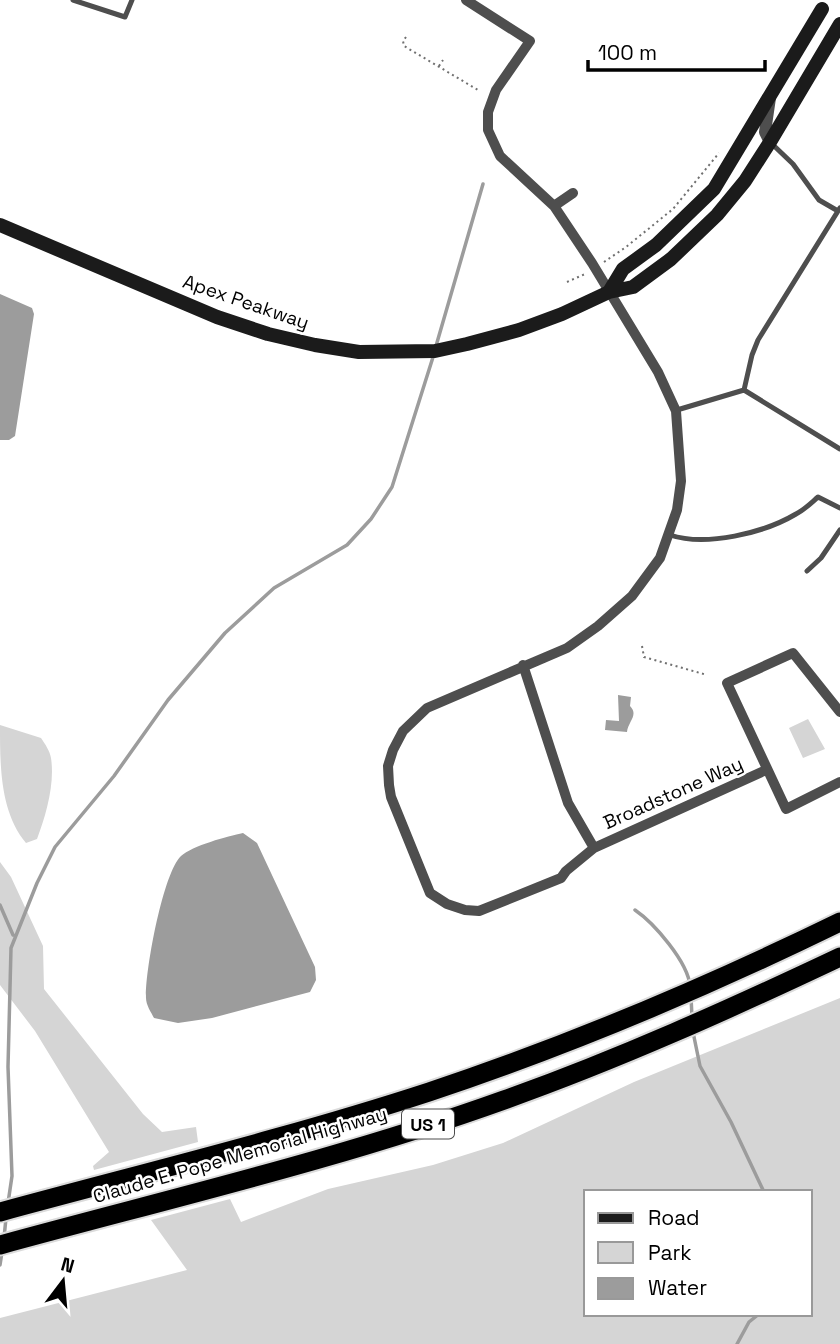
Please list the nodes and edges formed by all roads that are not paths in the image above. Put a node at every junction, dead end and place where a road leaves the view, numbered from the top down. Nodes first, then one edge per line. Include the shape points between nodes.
1 (73, 0) edge
2 (132, 0) edge
3 (466, 0) edge
4 (825, 5) edge
5 (840, 24) edge
6 (770, 97) junction
7 (770, 142) junction
8 (573, 192) dead end
9 (554, 206) junction
10 (839, 210) edge
11 (0, 225) edge
12 (609, 292) junction
13 (744, 390) junction
14 (676, 411) junction
15 (840, 449) edge
16 (840, 508) edge
17 (840, 530) edge
18 (670, 535) junction
19 (807, 571) dead end
20 (523, 665) junction
21 (840, 712) edge
22 (766, 770) junction
23 (840, 782) edge
24 (594, 848) junction
25 (840, 922) edge
26 (840, 957) edge
27 (0, 1212) edge
28 (0, 1245) edge

1 - 2 lane via 125,17
3 - 9 street, Broadstone Way via 530,41 496,90 488,112 488,130 500,156
4 - 6 main road, Apex Peakway
5 - 7 main road, Apex Peakway
6 - 7 street via 765,132
6 - 12 main road, Apex Peakway via 714,189 623,269
7 - 10 lane via 820,200
7 - 12 main road, Apex Peakway via 737,190 691,241 633,287
8 - 9 street
9 - 12 street, Broadstone Way
10 - 13 lane via 758,340
11 - 12 main road, Apex Peakway via 217,317 279,337 359,352 435,351 467,344 551,318
12 - 14 street, Broadstone Way
13 - 14 lane
13 - 15 lane
14 - 18 street, Broadstone Way via 681,481
16 - 18 lane via 818,497 797,514 770,526 721,539
17 - 19 lane
18 - 20 street, Broadstone Way via 655,566 624,604 567,649
20 - 24 street, Broadstone Way via 568,803
20 - 24 street, Broadstone Way via 427,708 403,731 388,766 391,797 404,832 430,892 465,910 479,911 561,878
21 - 22 street, Broadstone Way via 793,653 727,683
22 - 23 street, Broadstone Way via 786,809
22 - 24 street, Broadstone Way
25 - 27 highway, US 1 via 684,995 429,1092
26 - 28 highway, Claude E. Pope Memorial Highway / US 1 via 599,1065 501,1101 363,1145

